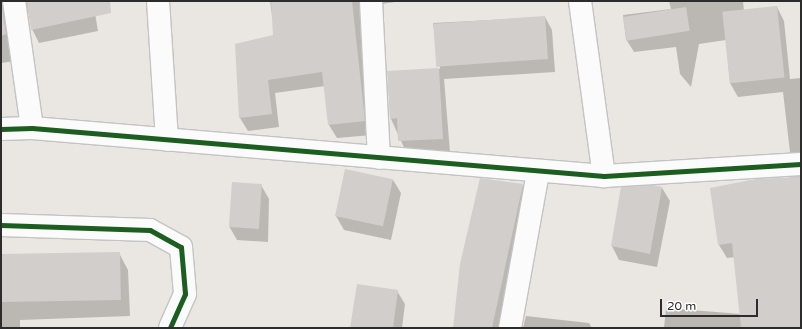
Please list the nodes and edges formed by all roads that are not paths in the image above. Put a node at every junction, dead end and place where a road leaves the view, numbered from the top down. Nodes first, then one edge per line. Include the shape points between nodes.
1 (14, 1) edge
2 (158, 1) edge
3 (371, 1) edge
4 (580, 1) edge
5 (32, 128) junction
6 (1, 129) edge
7 (167, 140) junction
8 (379, 158) junction
9 (801, 164) edge
10 (538, 173) junction
11 (604, 176) junction
12 (1, 225) edge
13 (170, 328) edge
14 (510, 328) edge

1 - 5 street
2 - 7 street
3 - 8 street
4 - 11 street
5 - 6 street
5 - 7 street
7 - 8 street
8 - 10 street
9 - 11 street
10 - 11 street
10 - 14 street
12 - 13 street via 150,230 181,247 185,294

